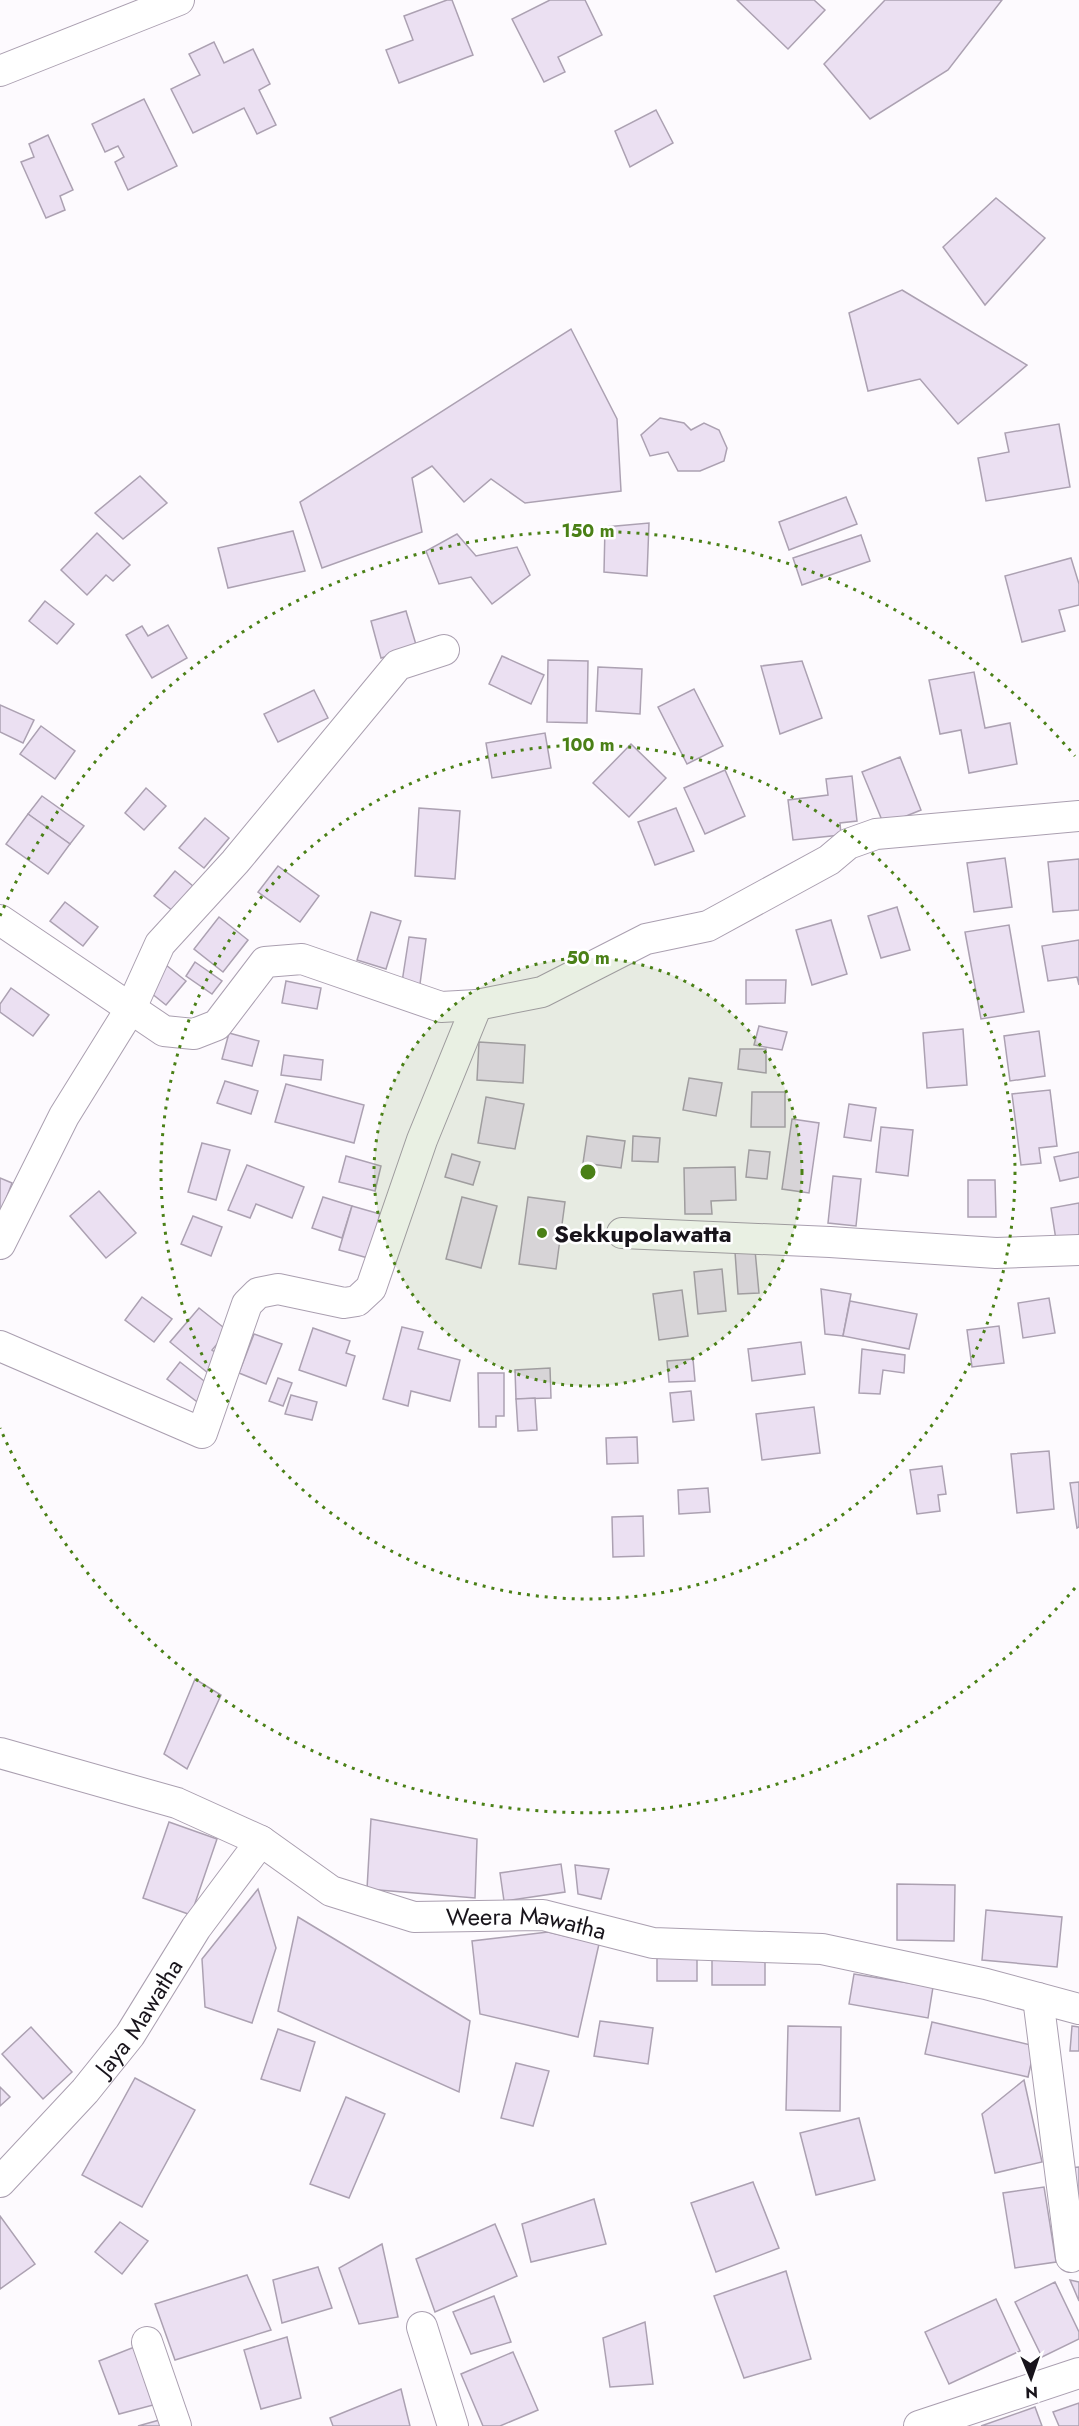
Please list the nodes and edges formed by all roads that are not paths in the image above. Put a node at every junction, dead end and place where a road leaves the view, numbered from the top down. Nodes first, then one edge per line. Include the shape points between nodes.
1 (179, 0) edge
2 (0, 71) edge
3 (444, 650) dead end
4 (1079, 816) edge
5 (0, 920) edge
6 (477, 1005) junction
7 (131, 1008) junction
8 (622, 1233) dead end
9 (0, 1244) edge
10 (1079, 1250) edge
11 (0, 1346) edge
12 (0, 1753) edge
13 (261, 1841) junction
14 (1038, 1998) junction
15 (1079, 2009) edge
16 (0, 2182) edge
17 (1071, 2257) dead end
18 (422, 2327) dead end
19 (147, 2342) dead end
20 (1079, 2373) edge
21 (176, 2426) edge
22 (453, 2426) edge
23 (919, 2426) edge

1 - 2 street
3 - 7 street via 398,665 235,862 160,944
4 - 6 street via 876,834 848,844 829,860 708,926 646,939 542,992
5 - 7 street
6 - 7 street via 441,1007 302,959 266,962 217,1025 194,1034 164,1031
6 - 11 street via 422,1140 371,1288 357,1301 344,1304 278,1289 258,1293 247,1304 202,1433
7 - 9 street via 64,1116
8 - 10 street via 996,1253
12 - 13 street, Weera Mawatha via 177,1803
13 - 14 street, Weera Mawatha via 331,1891 414,1917 543,1916 653,1943 822,1949
13 - 16 street, Jaya Mawatha via 196,1928 130,2035 85,2091
14 - 15 street, Weera Mawatha
14 - 17 street
18 - 22 street
19 - 21 street
20 - 23 street

